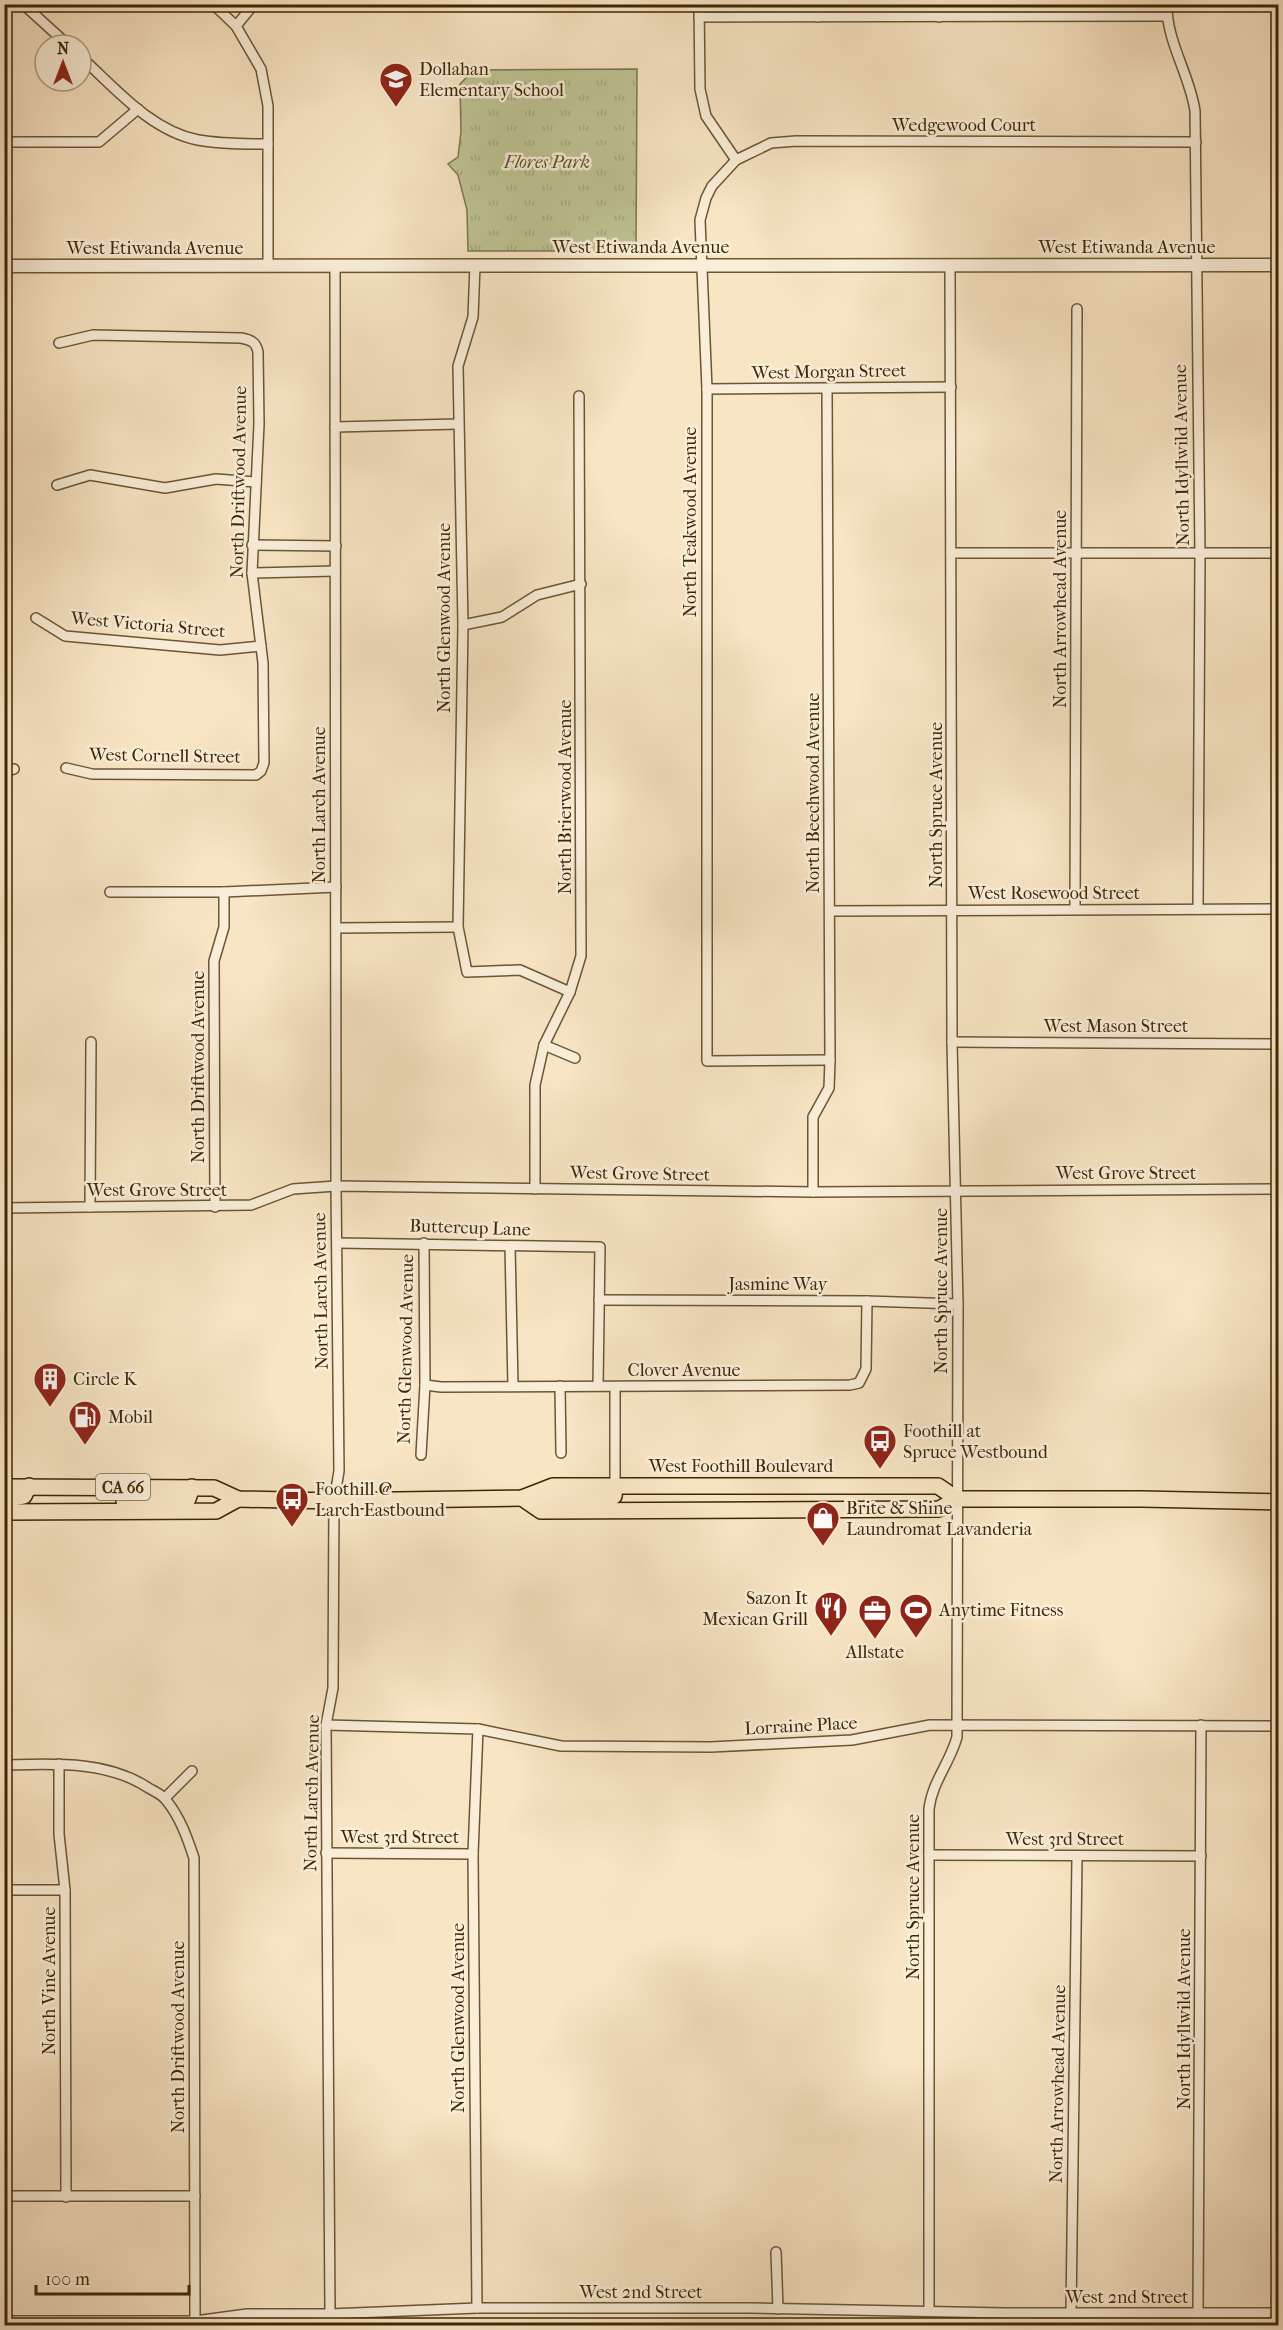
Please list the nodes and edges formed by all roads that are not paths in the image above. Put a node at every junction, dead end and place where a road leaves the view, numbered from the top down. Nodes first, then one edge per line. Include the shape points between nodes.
1 (23, 4) edge
2 (213, 4) edge
3 (254, 4) edge
4 (699, 4) edge
5 (818, 4) edge
6 (939, 4) edge
7 (1063, 4) edge
8 (1167, 4) edge
9 (1063, 16) junction
10 (1167, 16) junction
11 (699, 17) junction
12 (818, 17) junction
13 (939, 17) junction
14 (236, 26) junction
15 (55, 33) edge
16 (93, 68) edge
17 (138, 109) junction
18 (4, 142) edge
19 (1196, 142) junction
20 (268, 144) junction
21 (736, 160) junction
22 (475, 265) junction
23 (701, 265) junction
24 (950, 265) junction
25 (1196, 265) junction
26 (1278, 265) edge
27 (4, 266) edge
28 (268, 266) junction
29 (335, 266) junction
30 (1077, 309) dead end
31 (59, 343) dead end
32 (951, 387) junction
33 (707, 389) junction
34 (827, 389) junction
35 (579, 396) dead end
36 (458, 424) junction
37 (335, 426) junction
38 (256, 482) junction
39 (57, 484) dead end
40 (252, 545) junction
41 (336, 546) junction
42 (951, 553) junction
43 (1278, 553) edge
44 (1077, 554) junction
45 (1200, 554) junction
46 (335, 571) junction
47 (252, 573) junction
48 (581, 584) junction
49 (36, 618) dead end
50 (463, 625) junction
51 (261, 646) junction
52 (66, 768) dead end
53 (261, 771) joint
54 (336, 887) junction
55 (110, 892) dead end
56 (224, 892) junction
57 (1076, 909) junction
58 (1198, 909) junction
59 (1278, 909) edge
60 (953, 910) junction
61 (830, 911) junction
62 (458, 927) junction
63 (336, 928) junction
64 (570, 992) junction
65 (91, 1042) dead end
66 (952, 1042) junction
67 (1278, 1044) edge
68 (544, 1045) junction
69 (575, 1058) dead end
70 (830, 1060) junction
71 (336, 1186) junction
72 (536, 1189) junction
73 (1278, 1189) edge
74 (957, 1191) junction
75 (813, 1192) junction
76 (90, 1207) junction
77 (215, 1207) junction
78 (4, 1208) edge
79 (338, 1242) junction
80 (424, 1243) junction
81 (510, 1246) junction
82 (599, 1300) junction
83 (867, 1301) junction
84 (957, 1304) junction
85 (425, 1385) junction
86 (513, 1386) junction
87 (560, 1386) junction
88 (598, 1386) junction
89 (615, 1387) junction
90 (561, 1454) dead end
91 (421, 1455) dead end
92 (29, 1486) junction
93 (615, 1486) junction
94 (4, 1487) edge
95 (192, 1488) junction
96 (522, 1498) junction
97 (238, 1499) junction
98 (957, 1499) junction
99 (4, 1500) edge
100 (334, 1501) junction
101 (1278, 1502) edge
102 (78, 1511) junction
103 (4, 1512) edge
104 (326, 1725) junction
105 (1201, 1725) junction
106 (957, 1726) junction
107 (1278, 1726) edge
108 (478, 1729) junction
109 (58, 1764) junction
110 (4, 1765) edge
111 (192, 1771) dead end
112 (165, 1798) junction
113 (326, 1853) junction
114 (473, 1854) junction
115 (929, 1856) junction
116 (1077, 1856) junction
117 (1201, 1856) junction
118 (4, 1890) edge
119 (65, 1890) junction
120 (4, 2196) edge
121 (195, 2196) junction
122 (66, 2197) junction
123 (776, 2252) dead end
124 (477, 2308) junction
125 (778, 2309) junction
126 (929, 2311) junction
127 (1071, 2313) junction
128 (1198, 2313) junction
129 (1278, 2313) edge
130 (330, 2314) junction
131 (4, 2321) edge
132 (195, 2321) junction

1 - 15 street
2 - 14 street
3 - 14 street
4 - 11 street
5 - 12 street
6 - 13 street
7 - 9 street
8 - 10 street, North Idyllwild Avenue
9 - 10 street
9 - 13 street
10 - 19 street, North Idyllwild Avenue via 1192,91
11 - 12 street
11 - 21 street via 700,89 706,116
12 - 13 street
14 - 20 street via 261,69 268,106
16 - 17 street
17 - 18 street via 99,142
17 - 20 street via 165,128 196,139
19 - 21 street, Wedgewood Court via 795,141 771,143
19 - 25 street, North Idyllwild Avenue
20 - 28 street
21 - 23 street, North Teakwood Avenue via 706,198 700,220
22 - 23 street, West Etiwanda Avenue
22 - 29 street, West Etiwanda Avenue
22 - 36 street, North Glenwood Avenue via 473,316 458,366
23 - 24 street, West Etiwanda Avenue
23 - 33 street, North Teakwood Avenue
24 - 25 street, West Etiwanda Avenue
24 - 32 street, North Spruce Avenue
25 - 26 street, West Etiwanda Avenue
25 - 45 street, North Idyllwild Avenue
27 - 28 street, West Etiwanda Avenue
28 - 29 street, West Etiwanda Avenue
29 - 37 street, North Larch Avenue
30 - 44 street, North Arrowhead Avenue
31 - 38 street, North Driftwood Avenue via 93,335 251,340 258,352
32 - 34 street, West Morgan Street
32 - 42 street, North Spruce Avenue
33 - 34 street, West Morgan Street
33 - 70 street, North Teakwood Avenue via 707,1061
34 - 61 street, North Beechwood Avenue
35 - 48 street, North Brierwood Avenue
36 - 37 street
36 - 50 street, North Glenwood Avenue
37 - 41 street, North Larch Avenue
38 - 39 street via 216,479 165,488 90,475
38 - 40 street, North Driftwood Avenue
40 - 41 street
40 - 47 street, North Driftwood Avenue
41 - 46 street, North Larch Avenue
42 - 44 street
42 - 60 street, North Spruce Avenue
43 - 45 street
44 - 45 street
44 - 57 street, North Arrowhead Avenue
45 - 58 street, North Idyllwild Avenue
46 - 47 street
46 - 54 street, North Larch Avenue
47 - 51 street, North Driftwood Avenue
48 - 50 street via 537,595 502,616
48 - 64 street, North Brierwood Avenue via 581,956
49 - 51 street, West Victoria Street via 65,636 220,650
50 - 62 street, North Glenwood Avenue
51 - 53 street, North Driftwood Avenue
52 - 53 street, West Cornell Street via 92,774 256,775
54 - 56 street
54 - 63 street, North Larch Avenue
55 - 56 street
56 - 77 street, North Driftwood Avenue via 224,927 214,962
57 - 58 street, West Rosewood Street
57 - 60 street, West Rosewood Street
58 - 59 street, West Rosewood Street
60 - 61 street, West Rosewood Street
60 - 66 street, North Spruce Avenue
61 - 70 street, North Beechwood Avenue
62 - 63 street
62 - 64 street, North Glenwood Avenue via 467,972 520,970
63 - 71 street, North Larch Avenue
64 - 68 street, North Brierwood Avenue
65 - 76 street
66 - 67 street, West Mason Street
66 - 74 street, North Spruce Avenue
68 - 69 street
68 - 72 street, North Brierwood Avenue via 536,1085
70 - 75 street, North Beechwood Avenue via 829,1088 813,1117
71 - 72 street, West Grove Street
71 - 77 street, West Grove Street via 293,1189 251,1205
71 - 79 street, North Larch Avenue
72 - 75 street, West Grove Street
73 - 74 street, West Grove Street
74 - 75 street, West Grove Street
74 - 84 street, North Spruce Avenue
76 - 77 street, West Grove Street
76 - 78 street, West Grove Street
79 - 80 street, Buttercup Lane
79 - 100 street, North Larch Avenue via 339,1471
80 - 81 street, Buttercup Lane
80 - 85 street, North Glenwood Avenue
81 - 82 street, Buttercup Lane via 600,1247
81 - 86 street
82 - 83 street, Jasmine Way
82 - 88 street
83 - 84 street, Jasmine Way
83 - 89 street, Clover Avenue via 866,1369 859,1383
84 - 98 street, North Spruce Avenue
85 - 86 street, Clover Avenue
85 - 91 street, North Glenwood Avenue
86 - 87 street, Clover Avenue
87 - 88 street, Clover Avenue
87 - 90 street
88 - 89 street, Clover Avenue
89 - 93 street
92 - 94 main road, West Foothill Boulevard / CA 66
92 - 95 main road, West Foothill Boulevard / CA 66
92 - 99 main road via 24,1496
93 - 96 main road, West Foothill Boulevard via 553,1486
93 - 98 main road, West Foothill Boulevard via 938,1486
95 - 97 main road, West Foothill Boulevard / CA 66 via 214,1488
95 - 102 main road via 188,1499 95,1502
96 - 98 main road, West Foothill Boulevard via 541,1511 939,1509
96 - 100 main road, West Foothill Boulevard
97 - 100 main road, West Foothill Boulevard
97 - 102 main road, West Foothill Boulevard via 216,1511
98 - 101 main road, West Foothill Boulevard
98 - 106 street, North Spruce Avenue
100 - 104 street, North Larch Avenue via 333,1688
102 - 103 main road, West Foothill Boulevard
104 - 108 street, Lorraine Place
104 - 113 street, North Larch Avenue
105 - 106 street, Lorraine Place
105 - 107 street, Lorraine Place
105 - 117 street, North Idyllwild Avenue
106 - 108 street, Lorraine Place via 930,1725 850,1741 711,1747 561,1746
106 - 115 street, North Spruce Avenue via 953,1749 930,1795
108 - 114 street, North Glenwood Avenue
109 - 110 street
109 - 112 street via 105,1768 132,1777
109 - 119 street, North Vine Avenue
111 - 112 street
112 - 121 street, North Driftwood Avenue via 183,1827 194,1857
113 - 114 street, West 3rd Street
113 - 130 street, North Larch Avenue
114 - 124 street, North Glenwood Avenue
115 - 116 street, West 3rd Street
115 - 126 street, North Spruce Avenue
116 - 117 street, West 3rd Street
116 - 127 street, North Arrowhead Avenue
117 - 128 street, North Idyllwild Avenue
118 - 119 street
119 - 122 street, North Vine Avenue
120 - 122 street
121 - 122 street
121 - 132 street, North Driftwood Avenue
123 - 125 street
124 - 125 street, West 2nd Street
124 - 130 street, West 2nd Street
125 - 126 street, West 2nd Street
126 - 127 street, West 2nd Street
127 - 128 street, West 2nd Street
128 - 129 street, West 2nd Street
130 - 132 street, West 2nd Street via 247,2314
131 - 132 street, West 2nd Street

